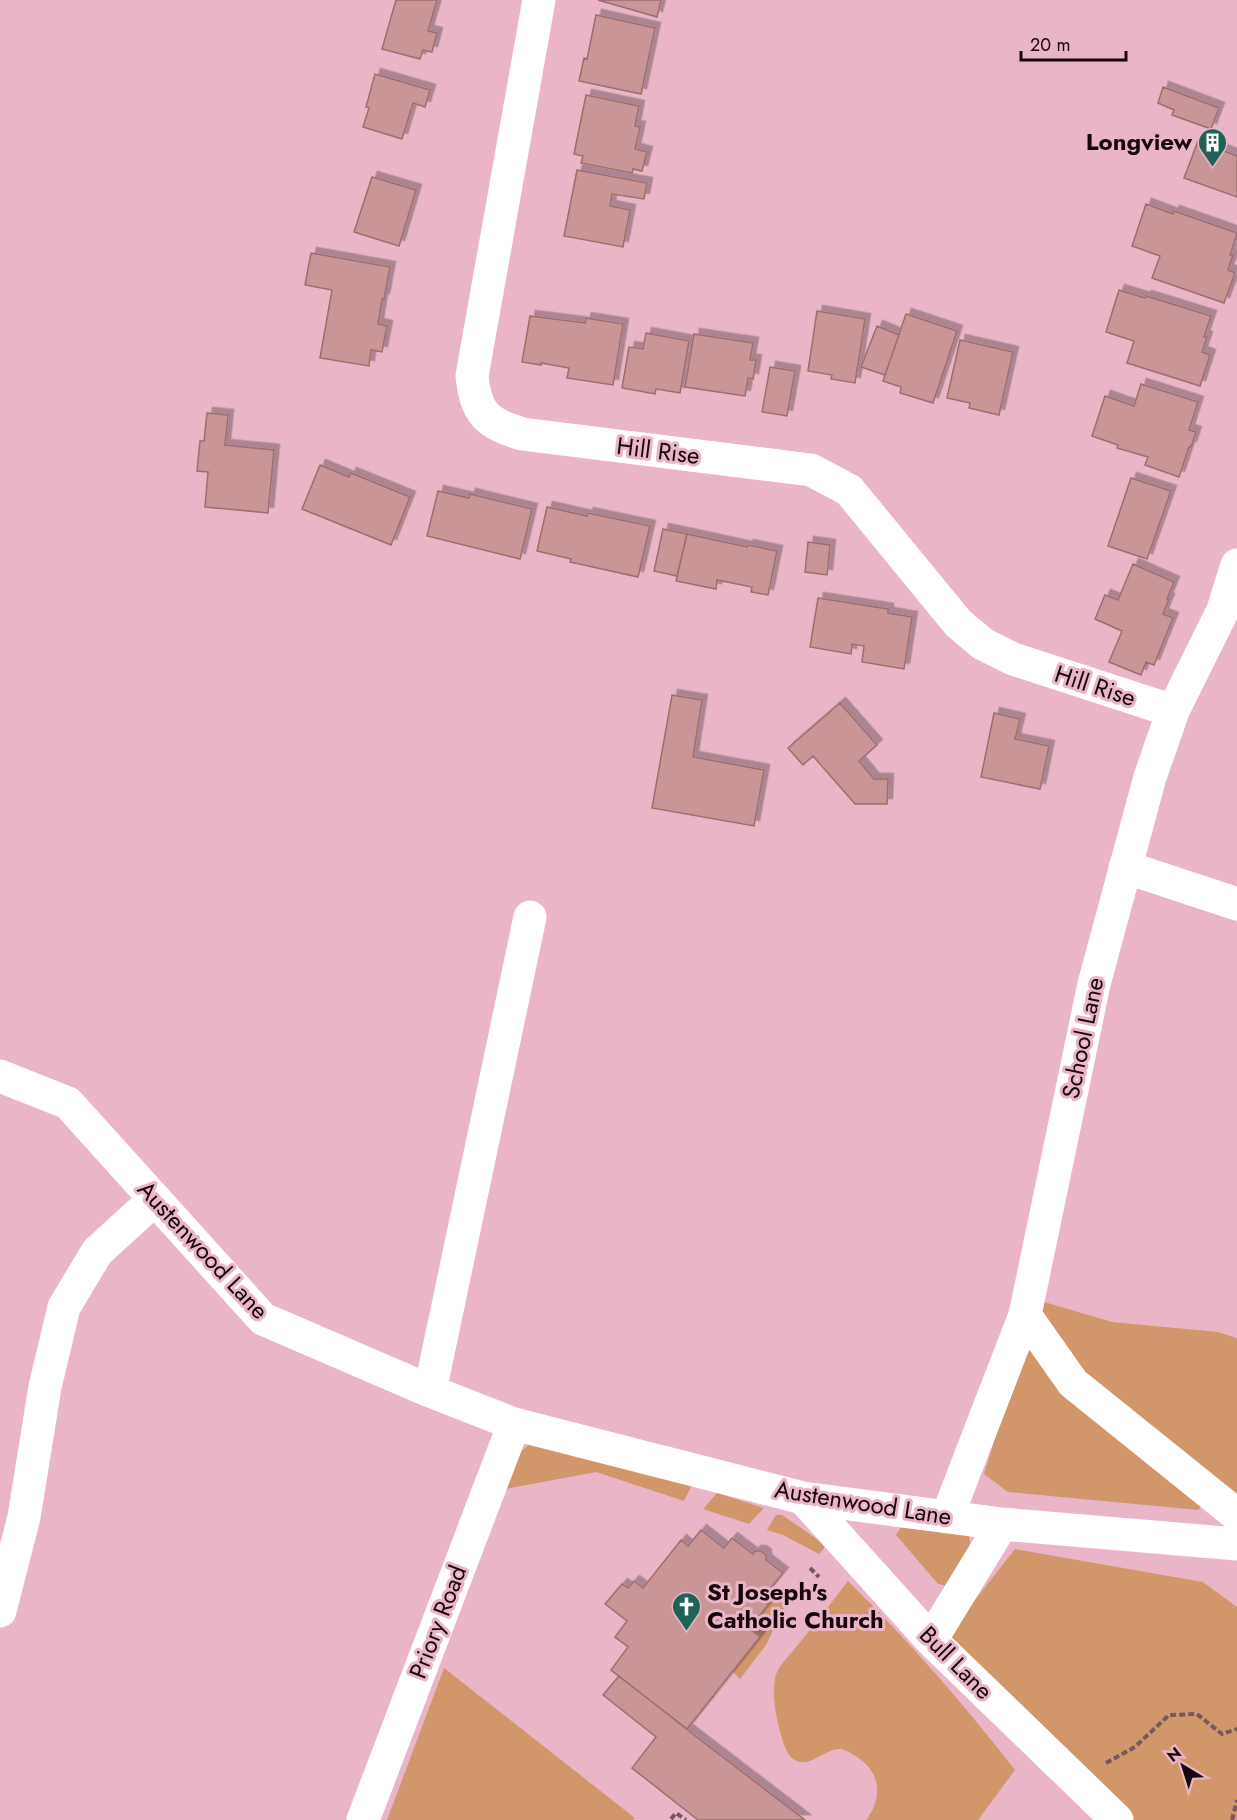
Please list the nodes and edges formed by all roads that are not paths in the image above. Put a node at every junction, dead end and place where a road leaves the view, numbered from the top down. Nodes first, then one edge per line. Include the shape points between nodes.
1 (539, 0) edge
2 (1237, 565) edge
3 (1173, 711) junction
4 (1125, 867) junction
5 (1237, 904) edge
6 (530, 917) dead end
7 (0, 1076) edge
8 (155, 1199) junction
9 (1025, 1315) junction
10 (430, 1391) junction
11 (514, 1424) junction
12 (803, 1498) junction
13 (1237, 1515) edge
14 (947, 1517) junction
15 (1002, 1524) junction
16 (1237, 1544) edge
17 (0, 1611) edge
18 (931, 1640) junction
19 (363, 1820) edge
20 (1117, 1820) edge

1 - 3 street, Hill Rise via 472,376 474,398 486,418 522,434 811,470 849,490 958,623 983,644 1013,659
2 - 3 street, School Lane via 1223,610
3 - 4 street, School Lane
4 - 5 street
4 - 9 street, School Lane via 1094,984
6 - 10 street
7 - 8 street, Austenwood Lane via 68,1103
8 - 10 street, Austenwood Lane via 263,1319
8 - 17 street via 97,1252 64,1307 45,1387 24,1517
9 - 13 street via 1073,1383
9 - 14 street, School Lane
10 - 11 street, Austenwood Lane
11 - 12 street, Austenwood Lane
11 - 19 street, Priory Road
12 - 14 street, Austenwood Lane
12 - 18 street, Bull Lane
14 - 15 street, Austenwood Lane
15 - 16 street, Austenwood Lane
15 - 18 street
18 - 20 street, Bull Lane

